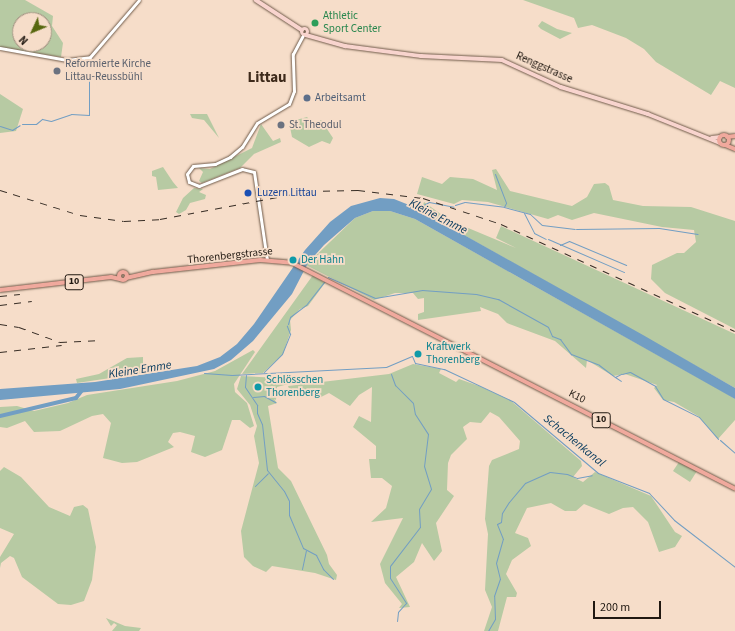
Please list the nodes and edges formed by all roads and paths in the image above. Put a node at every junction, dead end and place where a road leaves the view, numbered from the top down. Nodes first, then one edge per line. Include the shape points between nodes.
1 (139, 0) edge
2 (256, 0) edge
3 (302, 30) junction
4 (308, 31) junction
5 (305, 35) junction
6 (315, 38) junction
7 (0, 48) edge
8 (735, 136) edge
9 (720, 137) junction
10 (710, 139) junction
11 (728, 140) junction
12 (720, 143) junction
13 (725, 145) junction
14 (735, 149) edge
15 (267, 260) junction
16 (120, 274) junction
17 (126, 276) junction
18 (111, 277) junction
19 (120, 279) junction
20 (0, 290) edge
21 (453, 343) joint
22 (735, 489) edge

1 - 7 street via 92,56 67,60
2 - 3 main road
3 - 4 main road
3 - 5 main road
4 - 5 main road
4 - 6 main road, Renggstrasse
5 - 6 main road, Renggstrasse
5 - 15 street via 293,54 292,98 286,106 257,123 232,156 215,164 194,166 187,175 189,182 199,186 242,169 254,172
6 - 10 main road, Renggstrasse via 341,46 421,56 502,60 561,87 648,114
8 - 11 main road
9 - 10 main road
9 - 11 main road
9 - 12 main road
10 - 12 main road, Renggstrasse
11 - 13 main road
11 - 14 main road
12 - 13 main road
13 - 14 main road
15 - 17 main road, Thorenbergstrasse / 10
15 - 21 main road, Thorenbergstrasse / 10 via 292,263 308,270
16 - 17 main road, 10
16 - 18 main road, 10
16 - 19 main road
17 - 19 main road, 10
18 - 19 main road, 10
18 - 20 main road, 10
21 - 22 main road, K10 / 10

